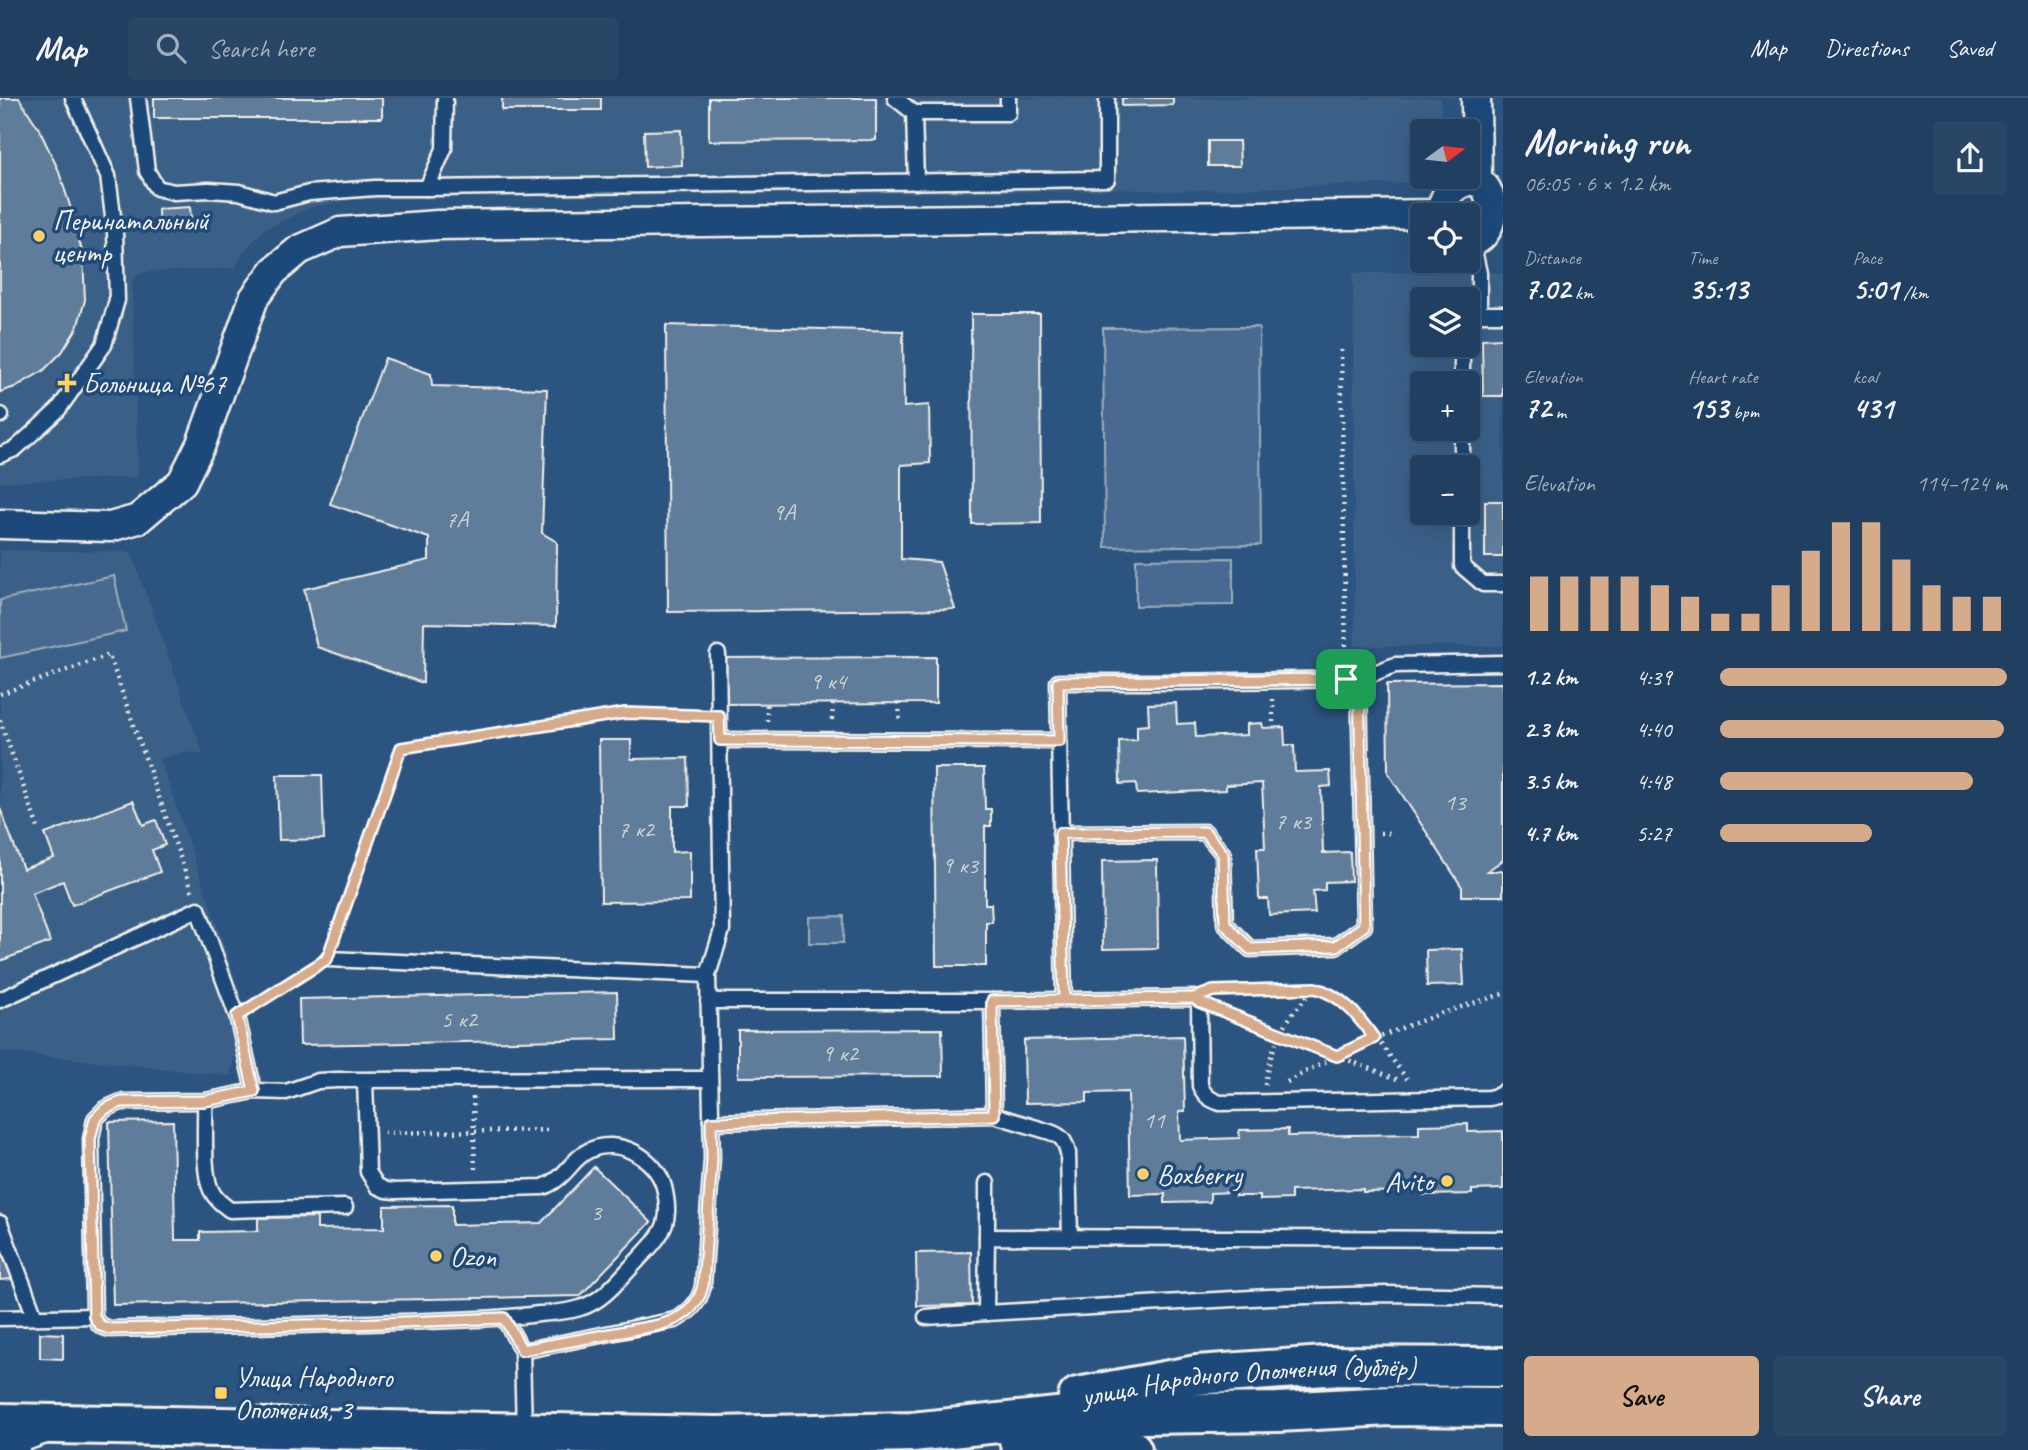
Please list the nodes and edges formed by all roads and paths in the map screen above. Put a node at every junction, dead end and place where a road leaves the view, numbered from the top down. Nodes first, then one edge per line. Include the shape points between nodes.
1 (73, 98) edge
2 (138, 98) edge
3 (445, 98) edge
4 (895, 98) edge
5 (1008, 98) edge
6 (1107, 98) edge
7 (1476, 98) edge
8 (914, 113) junction
9 (1476, 119) edge
10 (916, 182) junction
11 (1480, 183) edge
12 (427, 188) junction
13 (1410, 215) edge
14 (1480, 240) edge
15 (1503, 314) edge
16 (1480, 318) edge
17 (1341, 351) dead end
18 (0, 455) edge
19 (0, 524) edge
20 (1462, 525) edge
21 (1503, 584) edge
22 (718, 654) dead end
23 (1503, 663) edge
24 (1352, 679) junction
25 (1273, 681) junction
26 (0, 694) edge
27 (719, 716) junction
28 (0, 720) edge
29 (1273, 728) dead end
30 (720, 740) junction
31 (1059, 741) junction
32 (38, 828) dead end
33 (1060, 833) junction
34 (198, 909) junction
35 (327, 959) junction
36 (708, 975) junction
37 (1315, 988) junction
38 (1503, 994) edge
39 (0, 1000) edge
40 (1064, 1000) junction
41 (1196, 1000) junction
42 (708, 1001) junction
43 (992, 1001) junction
44 (237, 1016) junction
45 (1279, 1034) junction
46 (1374, 1038) junction
47 (1337, 1056) junction
48 (710, 1079) junction
49 (365, 1080) junction
50 (254, 1091) junction
51 (1503, 1092) edge
52 (473, 1096) dead end
53 (1259, 1098) junction
54 (205, 1101) junction
55 (994, 1115) junction
56 (711, 1122) junction
57 (548, 1130) dead end
58 (474, 1131) junction
59 (367, 1134) junction
60 (987, 1183) dead end
61 (475, 1189) junction
62 (345, 1207) dead end
63 (0, 1223) edge
64 (987, 1237) junction
65 (1070, 1238) junction
66 (1503, 1239) edge
67 (1503, 1296) edge
68 (986, 1313) junction
69 (94, 1316) junction
70 (36, 1317) junction
71 (926, 1317) dead end
72 (0, 1318) edge
73 (504, 1318) junction
74 (522, 1350) junction
75 (1503, 1367) edge
76 (1503, 1407) edge
77 (0, 1423) edge
78 (51, 1424) junction
79 (912, 1432) junction
80 (524, 1433) junction
81 (0, 1450) edge
82 (1132, 1450) edge

1 - 18 lane via 108,176 117,300 104,345 58,410 15,449
2 - 12 lane via 147,171 157,188 239,192 274,202 309,193
3 - 12 lane via 444,149
4 - 8 lane
5 - 8 lane via 1008,113
6 - 10 lane via 1107,179
7 - 9 street
8 - 10 lane
10 - 12 lane
11 - 14 street via 1494,191 1502,209 1498,231
13 - 19 street via 438,225 340,232 299,250 274,271 254,299 201,444 182,482 138,519 110,527
15 - 16 lane
17 - 24 path
20 - 21 lane via 1462,566 1483,584
22 - 27 lane
23 - 24 lane via 1395,665
24 - 25 lane
24 - 33 lane via 1364,926 1336,946 1250,949 1225,924 1223,854 1205,832
25 - 29 path
25 - 31 lane via 1058,682
26 - 34 path via 109,655
27 - 30 lane
27 - 35 path via 625,713 401,748
28 - 32 path
30 - 31 lane
30 - 36 lane via 722,930
31 - 33 lane
33 - 40 lane
34 - 39 lane
34 - 44 lane
35 - 36 lane
35 - 44 path
36 - 42 lane
37 - 41 path via 1213,991
37 - 45 path
37 - 46 path via 1350,1007
38 - 46 path
40 - 41 lane
40 - 43 lane
41 - 45 path
41 - 53 lane via 1203,1094 1220,1102
42 - 43 lane
42 - 48 lane
43 - 55 lane
44 - 50 lane
45 - 47 path
45 - 53 path
46 - 47 path
46 - 47 path via 1412,1085
47 - 53 path
48 - 49 lane
48 - 56 lane
49 - 50 lane via 324,1080 286,1092
49 - 59 lane
50 - 54 lane
51 - 53 lane via 1489,1098
52 - 58 path
54 - 62 lane via 207,1179 218,1201 230,1210
54 - 69 lane via 121,1102 95,1119 90,1139
55 - 56 lane
55 - 65 lane via 1058,1135 1065,1142
56 - 74 lane via 703,1286 695,1305 675,1320
57 - 58 path
58 - 59 path
58 - 61 path
59 - 61 lane via 368,1172 386,1190
60 - 64 lane
61 - 73 lane via 543,1187 559,1179 586,1151 603,1147 627,1149 652,1164 662,1179 668,1204 659,1237 597,1300 564,1311
63 - 70 lane
64 - 65 lane
64 - 68 lane
65 - 66 lane
67 - 68 lane via 1243,1298
68 - 71 lane
69 - 70 lane
69 - 73 lane via 110,1329
70 - 72 lane
73 - 74 lane
74 - 80 lane
75 - 79 main road, улица Народного Ополчения (дублёр) via 1325,1366 1197,1375
76 - 79 main road via 1076,1415
77 - 78 main road
78 - 80 main road
78 - 81 street via 28,1430
79 - 80 main road
79 - 82 main road

